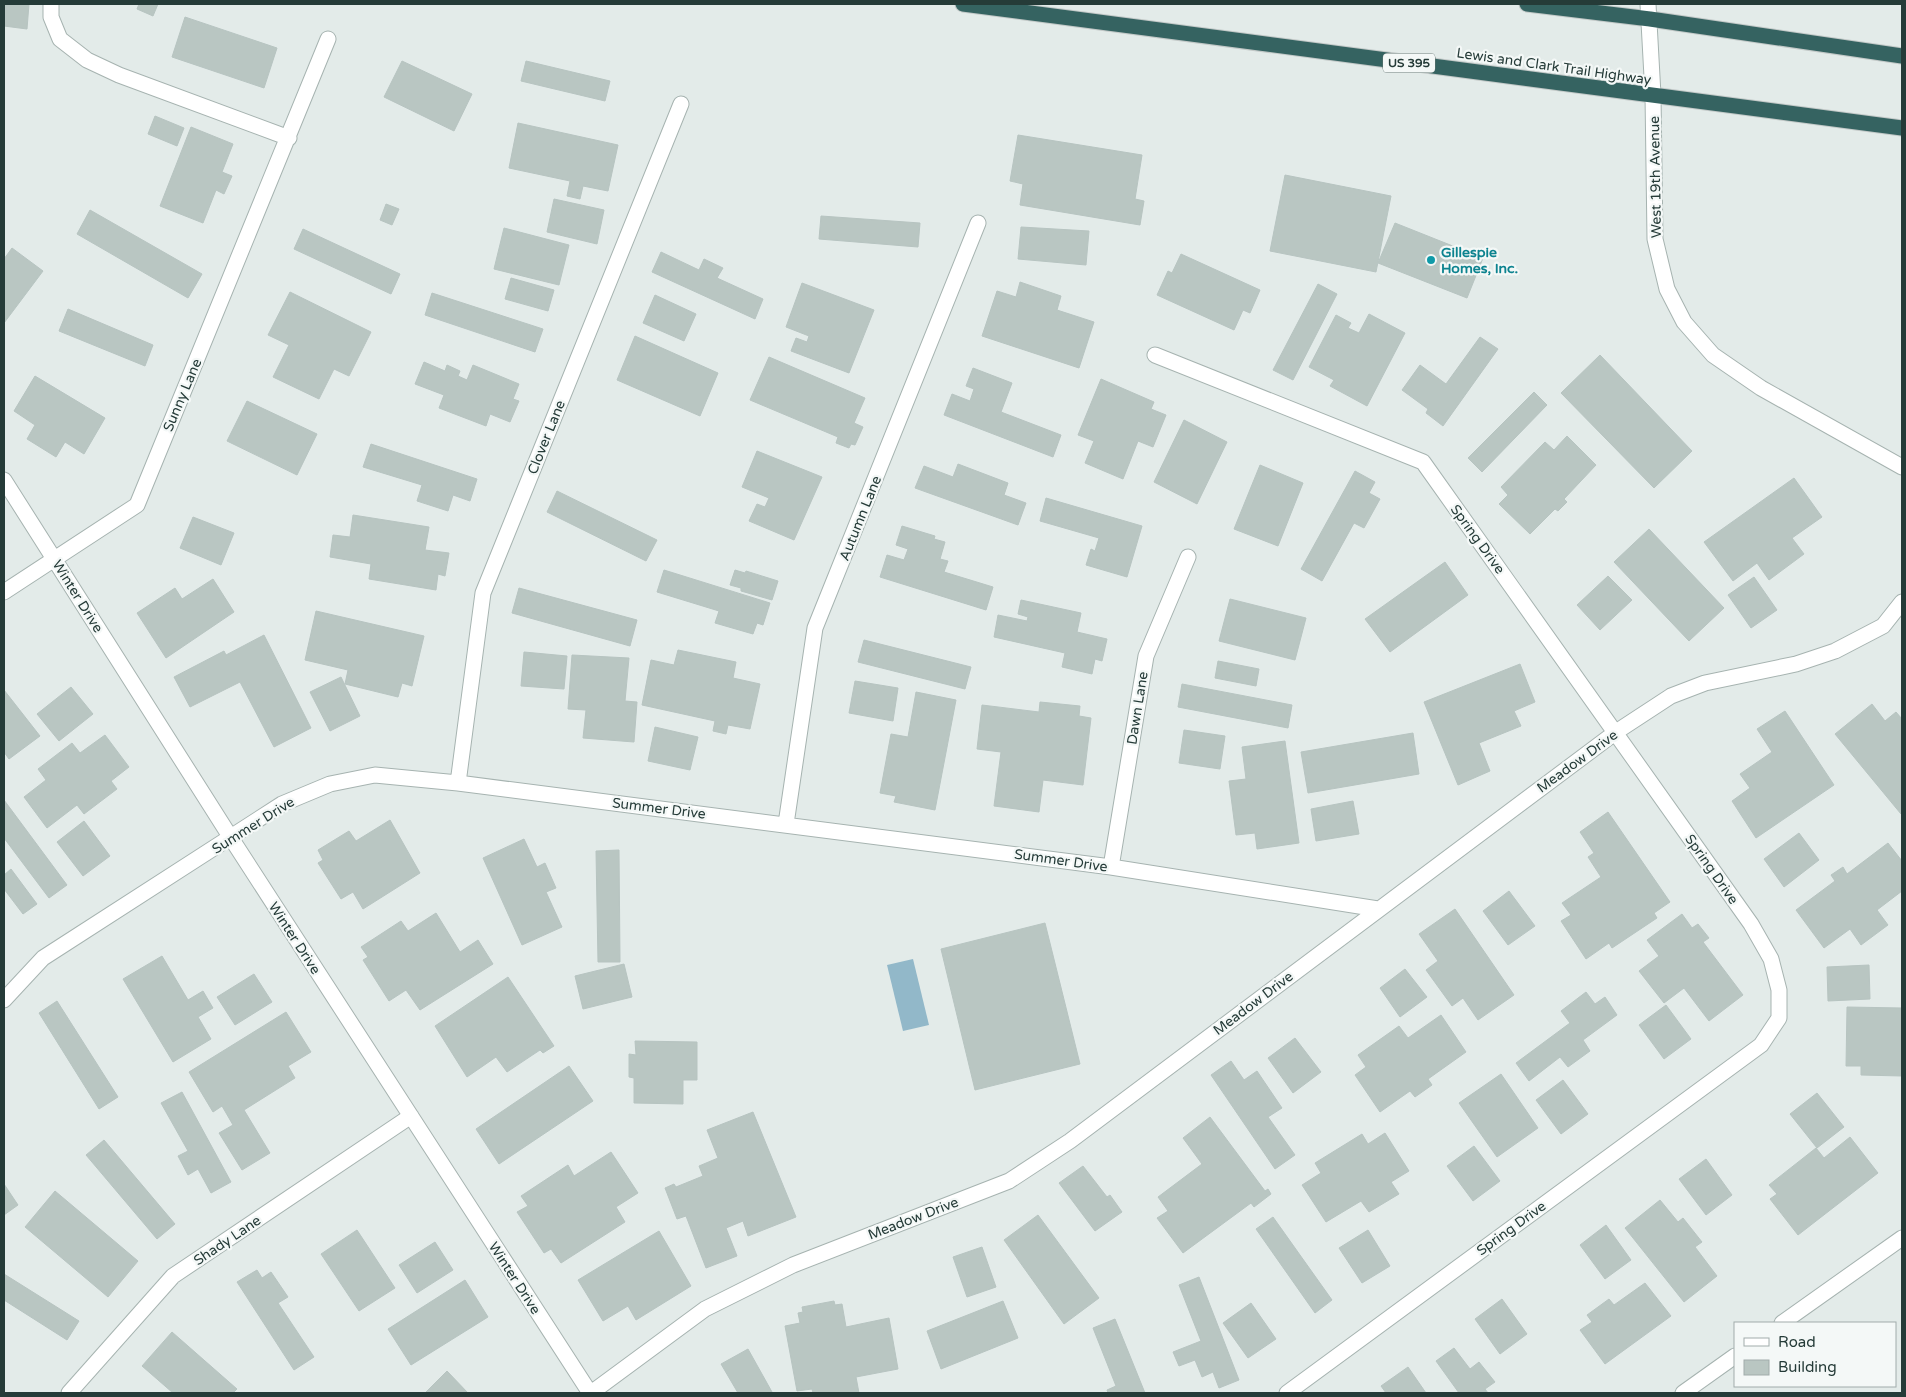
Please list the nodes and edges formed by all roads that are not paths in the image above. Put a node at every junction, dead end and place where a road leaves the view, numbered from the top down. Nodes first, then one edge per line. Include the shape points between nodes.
1 (51, 4) edge
2 (963, 4) edge
3 (1527, 4) edge
4 (1649, 11) edge
5 (328, 39) dead end
6 (1902, 56) edge
7 (1653, 96) junction
8 (681, 104) dead end
9 (1902, 128) edge
10 (289, 138) junction
11 (978, 223) dead end
12 (1155, 355) dead end
13 (1902, 467) edge
14 (4, 480) edge
15 (1188, 557) dead end
16 (55, 559) junction
17 (4, 592) edge
18 (1902, 602) edge
19 (1616, 732) junction
20 (458, 783) junction
21 (786, 824) junction
22 (231, 838) junction
23 (1111, 867) junction
24 (1378, 909) junction
25 (4, 1000) edge
26 (411, 1116) junction
27 (1902, 1238) edge
28 (1783, 1322) edge
29 (1734, 1357) edge
30 (69, 1393) edge
31 (590, 1393) edge
32 (1287, 1393) edge
33 (1683, 1393) edge

1 - 10 street via 51,17 60,39 87,60
2 - 7 highway, Lewis and Clark Trail Highway / US 395
3 - 4 highway
4 - 6 highway
4 - 7 street, West 19th Avenue
5 - 10 street, Sunny Lane
7 - 9 highway, Lewis and Clark Trail Highway / US 395
7 - 13 street, West 19th Avenue via 1655,239 1667,289 1684,322 1713,356 1761,388
8 - 20 street, Clover Lane via 483,593
10 - 16 street, Sunny Lane via 137,505
11 - 21 street, Autumn Lane via 815,628
12 - 19 street, Spring Drive via 1423,462
14 - 16 street, Winter Drive
15 - 23 street, Dawn Lane via 1146,656
16 - 17 street, Sunny Lane
16 - 22 street, Winter Drive
18 - 19 street, Meadow Drive via 1883,626 1835,651 1796,664 1705,683 1671,696
19 - 24 street, Meadow Drive
19 - 32 street, Spring Drive via 1766,950 1779,990 1779,1018 1761,1045
20 - 21 street, Summer Drive
20 - 22 street, Summer Drive via 375,775 330,784 282,804
21 - 23 street, Summer Drive
22 - 25 street, Summer Drive via 43,958
22 - 26 street, Winter Drive
23 - 24 street, Summer Drive
24 - 31 street, Meadow Drive via 1070,1141 1009,1181 793,1265 705,1309
26 - 30 street, Shady Lane via 173,1276
26 - 31 street, Winter Drive
27 - 28 street
29 - 33 street

